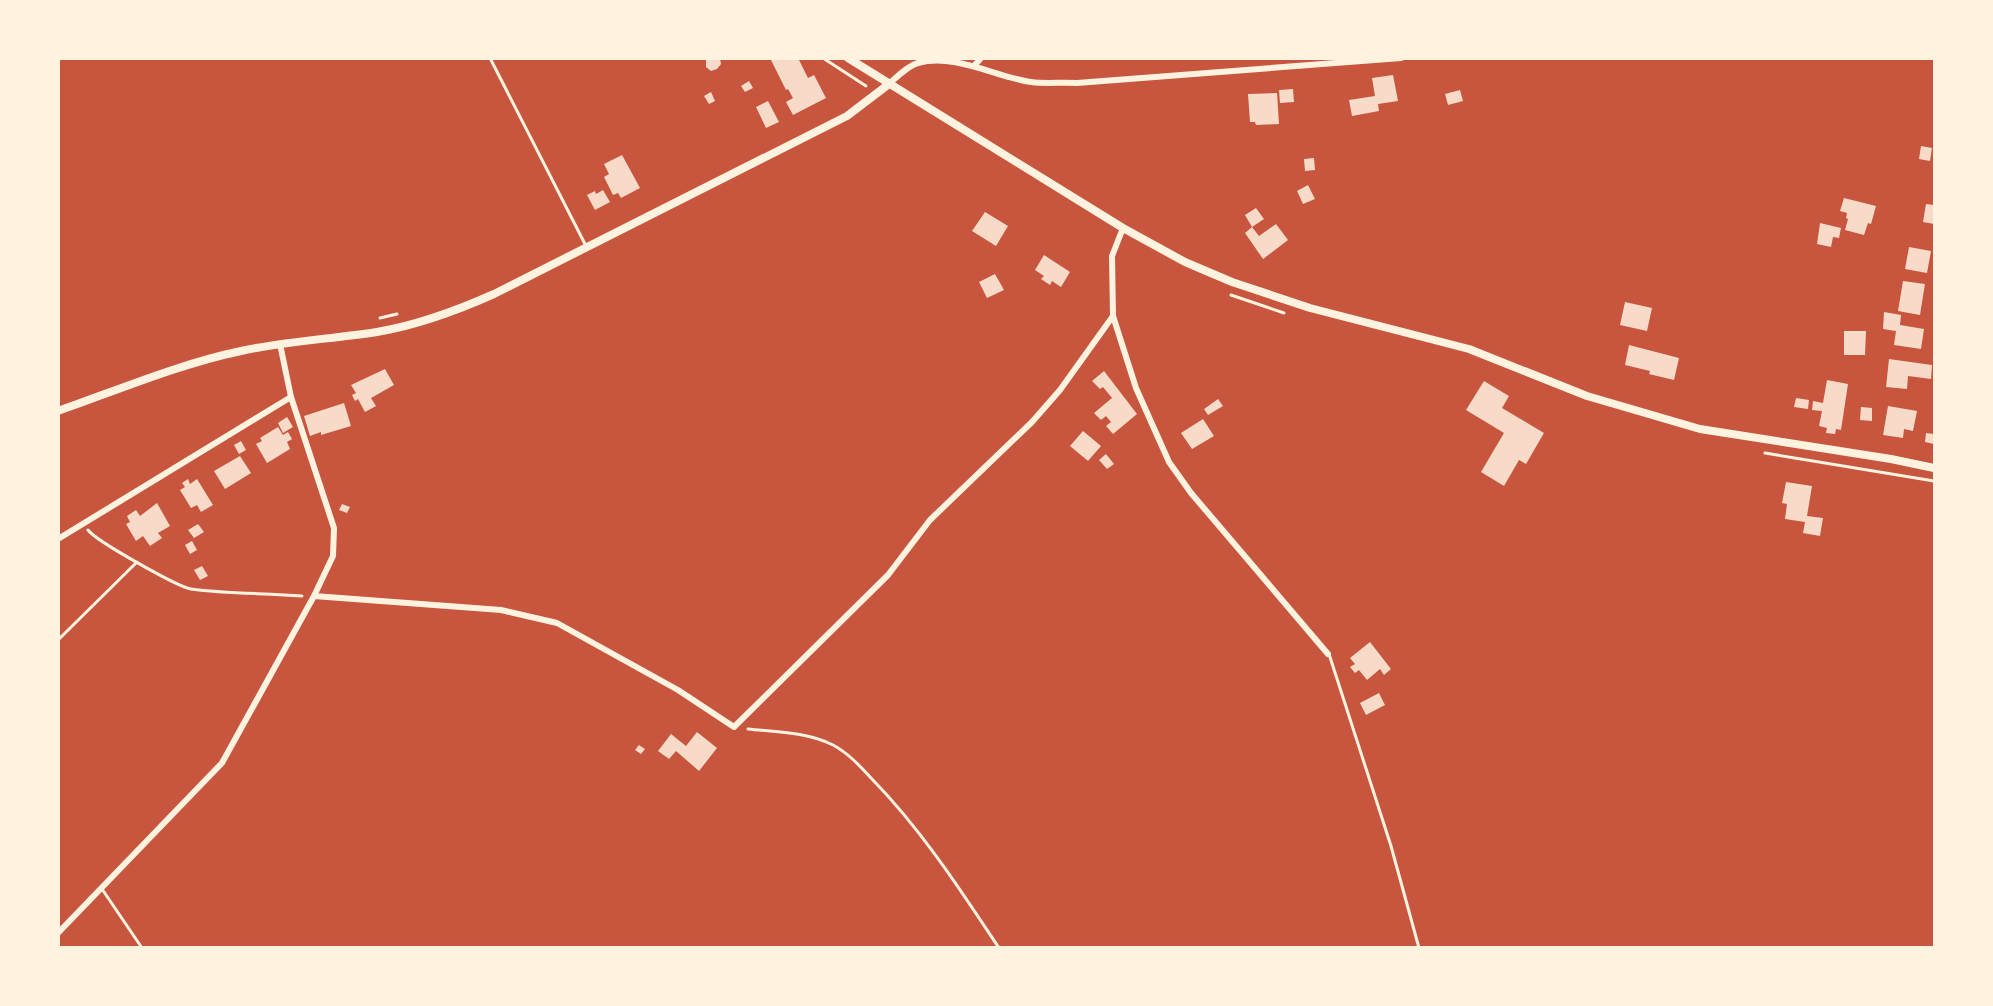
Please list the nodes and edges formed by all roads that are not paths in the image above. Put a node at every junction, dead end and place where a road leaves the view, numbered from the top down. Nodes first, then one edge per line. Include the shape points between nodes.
1 (490, 58) edge
2 (848, 58) edge
3 (981, 58) edge
4 (1401, 58) edge
5 (974, 66) junction
6 (889, 84) junction
7 (1123, 228) junction
8 (586, 248) junction
9 (1113, 316) junction
10 (280, 344) junction
11 (291, 396) junction
12 (58, 411) edge
13 (1935, 468) edge
14 (58, 538) edge
15 (314, 596) junction
16 (1328, 654) joint
17 (102, 889) junction
18 (58, 933) edge
19 (142, 948) edge
20 (1419, 948) edge

1 - 8 lane
2 - 6 street
3 - 5 street
4 - 5 street via 1077,83 1030,82
5 - 6 street via 917,63
6 - 7 street
6 - 8 street via 847,116
7 - 9 street via 1112,256
7 - 13 street via 1185,262 1249,289 1469,349 1587,396 1700,429
8 - 10 street via 494,294 417,323
9 - 15 street via 1032,422 930,520 888,575 734,727 678,690 557,623 501,610
9 - 16 street via 1136,388 1169,462
10 - 11 street
10 - 12 street via 192,364
11 - 14 street
11 - 15 street via 334,528 333,556
15 - 17 street via 222,763
16 - 20 lane via 1391,846
17 - 18 street
17 - 19 lane

